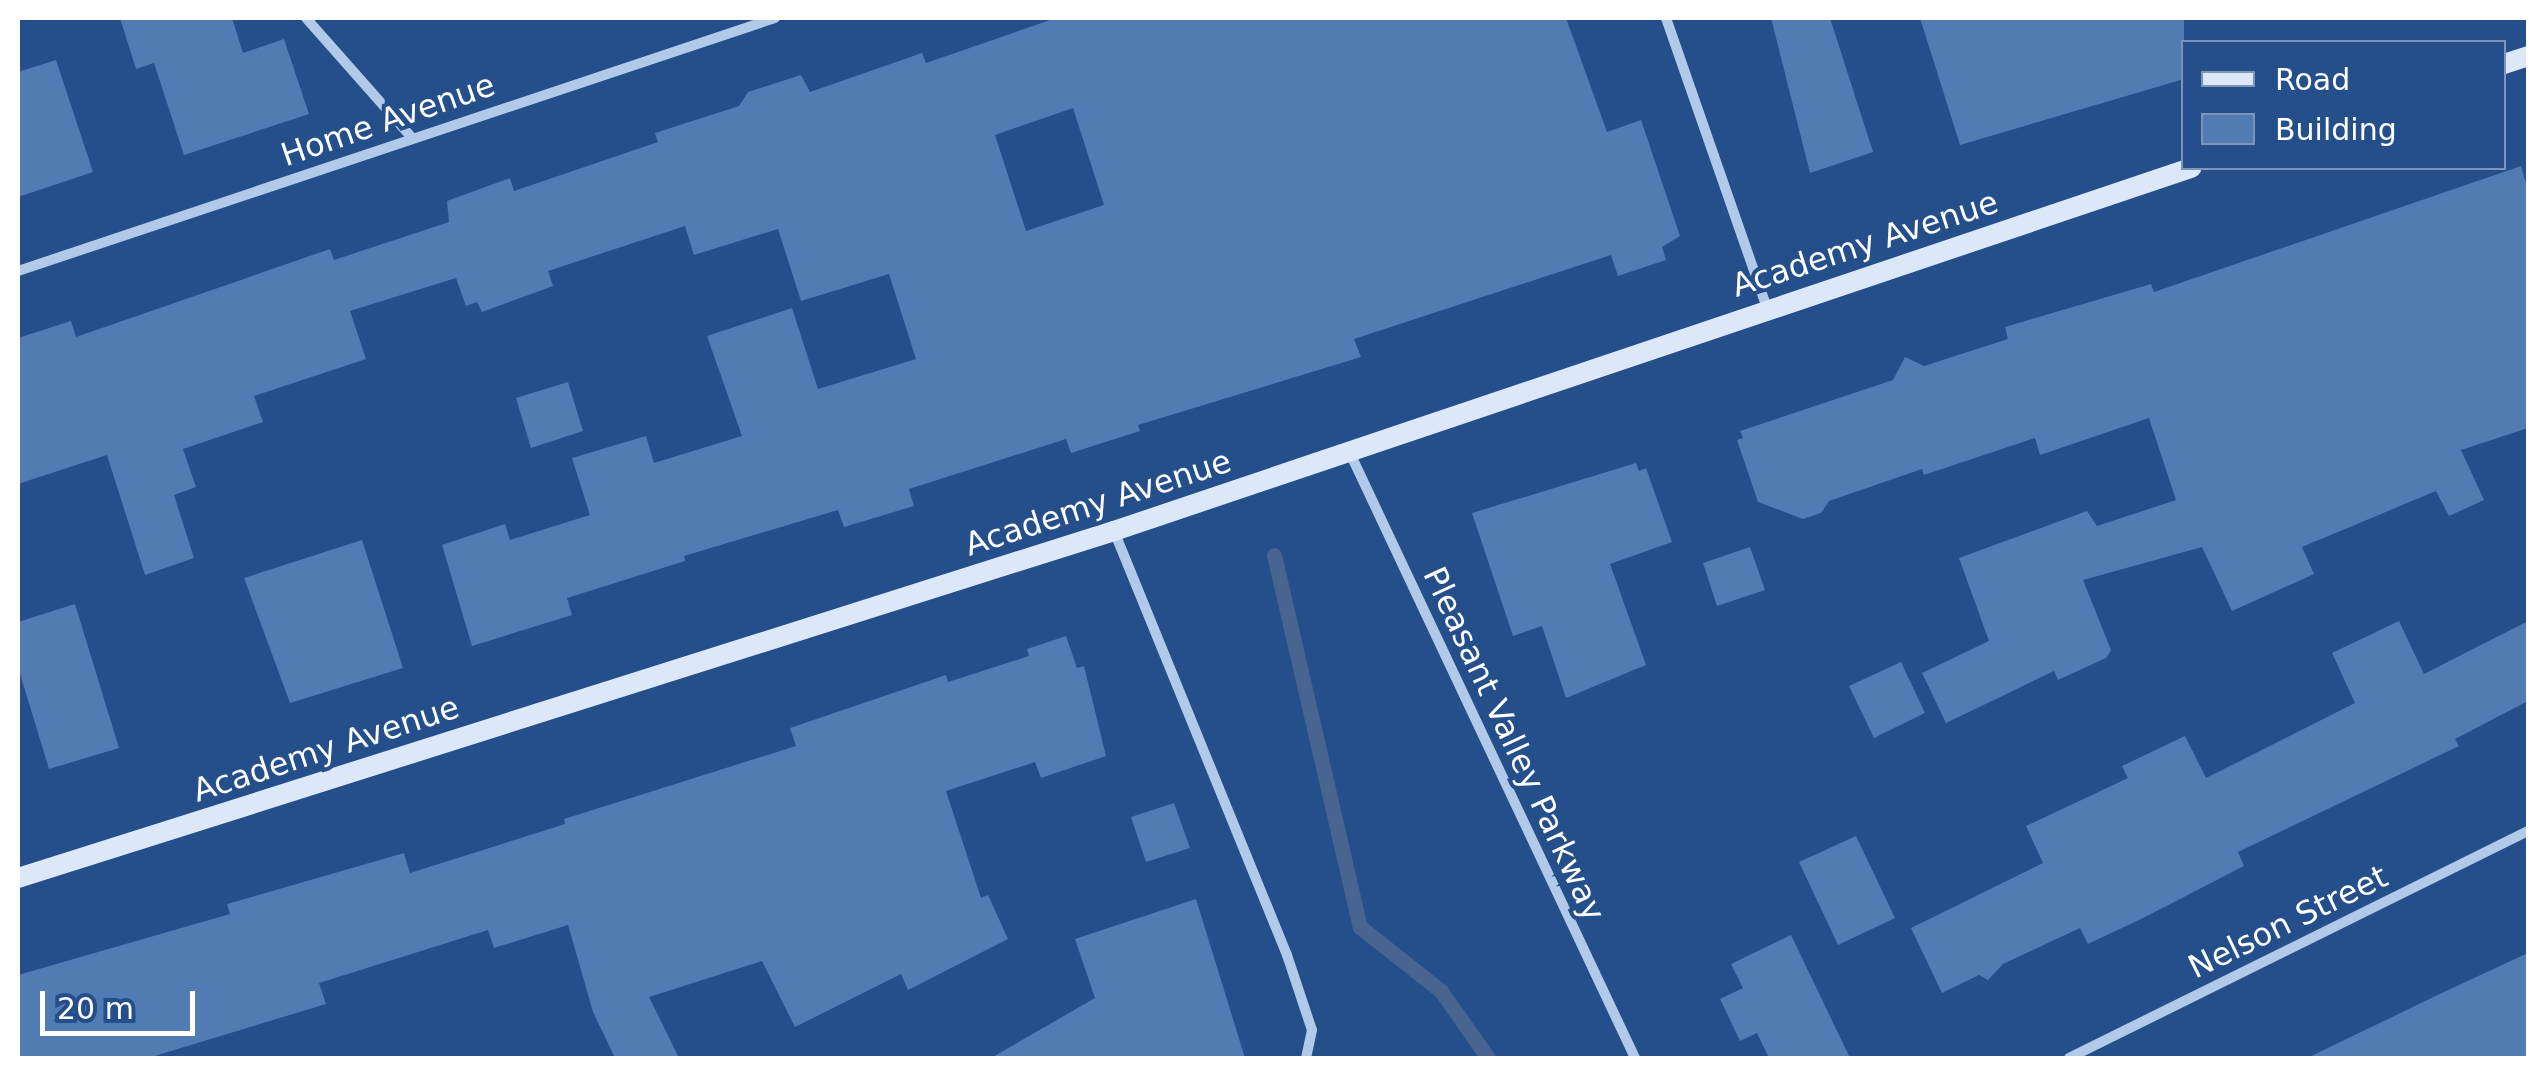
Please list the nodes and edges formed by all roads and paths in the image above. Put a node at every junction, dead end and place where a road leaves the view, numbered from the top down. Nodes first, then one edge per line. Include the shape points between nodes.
1 (306, 18) edge
2 (775, 18) edge
3 (1666, 18) edge
4 (412, 138) junction
5 (2184, 170) edge
6 (18, 271) edge
7 (1767, 308) junction
8 (1348, 450) junction
9 (1114, 531) junction
10 (2528, 831) edge
11 (18, 878) edge
12 (1306, 1058) edge
13 (1636, 1058) edge
14 (2069, 1058) edge

1 - 4 street
2 - 4 street, Home Avenue
3 - 7 street
4 - 6 street, Home Avenue
5 - 7 street, Academy Avenue
7 - 8 street, Academy Avenue
8 - 9 street, Academy Avenue
8 - 13 street, Pleasant Valley Parkway
9 - 11 street, Academy Avenue
9 - 12 street via 1287,955 1312,1030
10 - 14 street, Nelson Street

